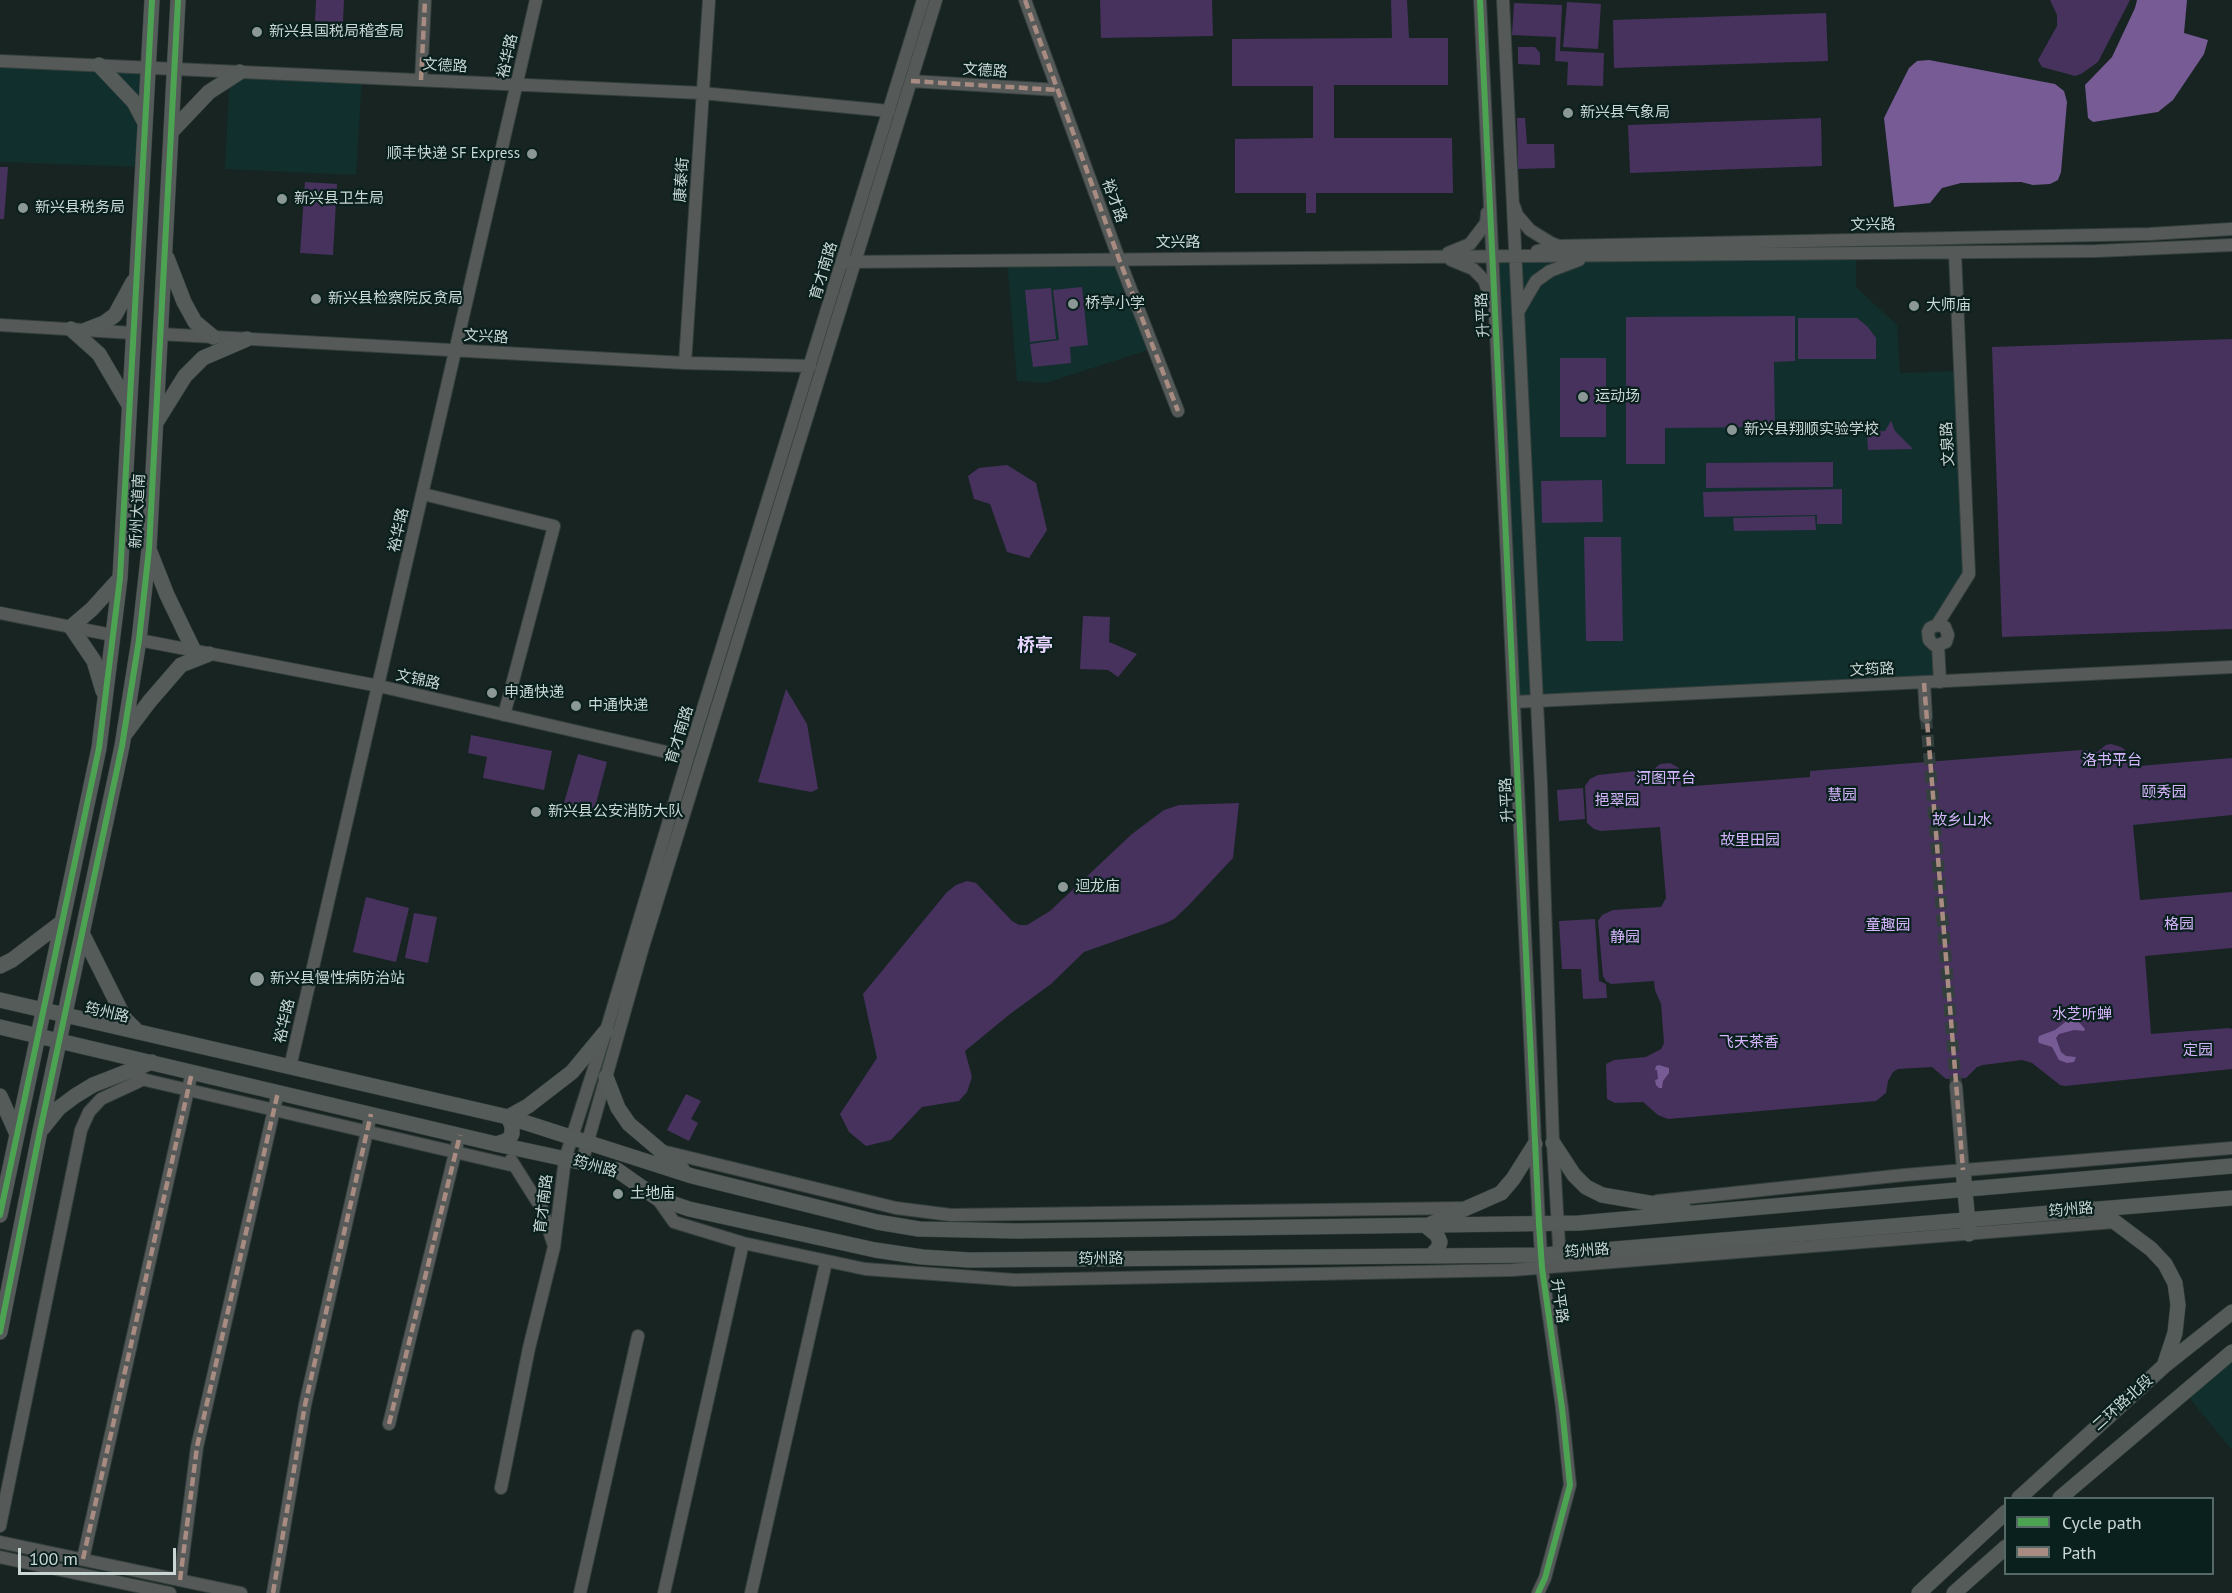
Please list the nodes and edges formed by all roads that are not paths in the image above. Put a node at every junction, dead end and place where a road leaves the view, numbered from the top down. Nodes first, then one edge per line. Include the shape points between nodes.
1 (152, 0) edge
2 (178, 0) edge
3 (425, 0) edge
4 (536, 0) edge
5 (709, 0) edge
6 (922, 0) edge
7 (936, 0) edge
8 (1025, 0) edge
9 (1480, 0) edge
10 (1503, 0) edge
11 (0, 61) edge
12 (99, 65) junction
13 (148, 68) junction
14 (174, 69) junction
15 (240, 72) junction
16 (421, 80) junction
17 (911, 81) junction
18 (517, 85) junction
19 (1058, 90) junction
20 (702, 93) junction
21 (889, 111) junction
22 (145, 123) junction
23 (171, 132) junction
24 (1489, 197) junction
25 (1512, 201) junction
26 (2232, 229) edge
27 (1842, 240) junction
28 (2232, 245) edge
29 (1559, 246) junction
30 (165, 253) junction
31 (1842, 253) junction
32 (1954, 253) junction
33 (1492, 256) junction
34 (1515, 256) junction
35 (1592, 256) junction
36 (1438, 257) junction
37 (1119, 259) junction
38 (848, 262) junction
39 (136, 274) junction
40 (1495, 309) junction
41 (1518, 313) junction
42 (0, 325) edge
43 (78, 330) junction
44 (133, 333) junction
45 (160, 334) junction
46 (213, 337) junction
47 (247, 339) junction
48 (456, 350) junction
49 (684, 363) junction
50 (810, 366) junction
51 (129, 405) junction
52 (1178, 411) dead end
53 (155, 423) junction
54 (423, 494) junction
55 (149, 549) junction
56 (120, 578) junction
57 (0, 614) edge
58 (71, 627) junction
59 (112, 635) junction
60 (139, 640) junction
61 (201, 652) junction
62 (2232, 668) edge
63 (1940, 682) junction
64 (1924, 683) junction
65 (379, 687) junction
66 (105, 698) junction
67 (1537, 701) junction
68 (1514, 702) junction
69 (504, 715) junction
70 (1926, 717) tunnel mouth
71 (124, 737) junction
72 (688, 758) junction
73 (62, 922) junction
74 (82, 933) junction
75 (0, 966) edge
76 (0, 1000) edge
77 (43, 1010) junction
78 (65, 1015) junction
79 (0, 1027) edge
80 (606, 1031) junction
81 (138, 1032) junction
82 (37, 1036) junction
83 (59, 1041) junction
84 (152, 1062) junction
85 (290, 1067) junction
86 (192, 1072) junction
87 (121, 1074) junction
88 (606, 1077) junction
89 (144, 1079) junction
90 (1956, 1086) tunnel mouth
91 (187, 1089) junction
92 (278, 1092) junction
93 (0, 1096) edge
94 (101, 1099) junction
95 (274, 1110) junction
96 (371, 1114) junction
97 (508, 1116) junction
98 (40, 1131) junction
99 (367, 1131) junction
100 (16, 1132) junction
101 (460, 1135) junction
102 (572, 1137) junction
103 (588, 1142) junction
104 (1552, 1143) junction
105 (496, 1144) junction
106 (1535, 1144) junction
107 (2232, 1148) edge
108 (658, 1150) junction
109 (456, 1152) junction
110 (565, 1159) junction
111 (582, 1162) junction
112 (515, 1166) junction
113 (2232, 1166) edge
114 (1963, 1170) junction
115 (692, 1176) junction
116 (1965, 1189) junction
117 (657, 1198) junction
118 (2232, 1198) edge
119 (1649, 1202) junction
120 (1464, 1208) junction
121 (2090, 1208) junction
122 (1702, 1212) junction
123 (0, 1215) edge
124 (2115, 1222) junction
125 (1539, 1224) junction
126 (1557, 1224) junction
127 (1426, 1226) junction
128 (1968, 1226) junction
129 (742, 1243) junction
130 (554, 1247) junction
131 (1431, 1256) junction
132 (1560, 1260) junction
133 (1542, 1261) junction
134 (826, 1262) junction
135 (2232, 1313) edge
136 (0, 1332) edge
137 (638, 1336) dead end
138 (2232, 1352) edge
139 (2164, 1366) junction
140 (389, 1424) dead end
141 (2038, 1481) junction
142 (501, 1488) dead end
143 (2020, 1497) edge
144 (2058, 1497) edge
145 (2060, 1497) edge
146 (2004, 1514) edge
147 (0, 1526) edge
148 (0, 1542) edge
149 (2004, 1549) edge
150 (0, 1557) edge
151 (83, 1560) junction
152 (180, 1580) junction
153 (170, 1593) edge
154 (241, 1593) edge
155 (273, 1593) edge
156 (580, 1593) edge
157 (664, 1593) edge
158 (751, 1593) edge
159 (1538, 1593) edge
160 (1919, 1593) edge
161 (1954, 1593) edge

1 - 13 main road, 新州大道南
2 - 14 main road, 新州大道南
3 - 16 street
4 - 18 street, 裕华路
5 - 20 street, 康泰街
6 - 21 street, 育才南路
7 - 17 street, 育才南路
8 - 19 street, 裕才路
9 - 24 street, 升平路
10 - 25 street
11 - 12 street, 文德路
12 - 13 street, 文德路
12 - 22 main road via 134,102
13 - 14 street, 文德路
13 - 22 main road, 新州大道南
14 - 15 street, 文德路
14 - 23 main road, 新州大道南
15 - 16 street, 文德路
15 - 23 main road via 209,92
16 - 18 street, 文德路
17 - 19 street, 文德路
17 - 38 street, 育才南路
18 - 20 street, 文德路
18 - 48 street, 裕华路
19 - 37 street, 裕才路
20 - 21 street, 文德路
20 - 49 street, 康泰街
21 - 38 street, 育才南路
22 - 39 main road, 新州大道南
23 - 30 main road, 新州大道南
24 - 33 street, 升平路
24 - 36 street via 1486,223 1479,234 1470,244
25 - 29 street via 1517,215 1530,230
25 - 34 street
26 - 27 street, 文兴路
27 - 29 street, 文兴路
27 - 31 street
28 - 32 street, 文兴路
29 - 34 street, 文兴路
30 - 45 main road, 新州大道南
30 - 46 main road via 195,322
31 - 32 street, 文兴路
31 - 35 street, 文兴路
32 - 63 street, 文泉路 via 1969,574 1937,625 1930,628 1931,643 1938,645
33 - 34 street, 文兴路
33 - 36 street, 文兴路
33 - 40 street, 升平路
34 - 35 street, 文兴路
34 - 41 street
35 - 41 street via 1550,271 1536,281
36 - 37 street, 文兴路
36 - 40 street via 1473,269 1484,280
37 - 38 street, 文兴路
37 - 52 street, 裕才路
38 - 50 street, 育才南路
38 - 88 street, 育才南路
39 - 43 main road via 115,315 104,323
39 - 44 main road, 新州大道南
40 - 68 street, 升平路
41 - 67 street
42 - 43 street
43 - 44 street
43 - 51 main road via 99,354
44 - 51 main road, 新州大道南
45 - 46 street, 文兴路
45 - 53 main road, 新州大道南
46 - 47 street, 文兴路
47 - 48 street, 文兴路
47 - 53 main road via 203,358 185,376
48 - 49 street, 文兴路
48 - 54 street, 裕华路
49 - 50 street, 文兴路
50 - 72 street, 育才南路
51 - 56 main road, 新州大道南
53 - 55 main road, 新州大道南
54 - 65 street, 裕华路
54 - 69 street via 554,526
55 - 60 main road, 新州大道南
55 - 61 main road via 167,595
56 - 58 main road
56 - 59 main road, 新州大道南
57 - 58 street
58 - 59 street
58 - 66 main road via 94,661
59 - 66 main road, 新州大道南
60 - 61 street, 文锦路
60 - 71 main road, 新州大道南
61 - 65 street, 文锦路
61 - 71 main road via 181,666
62 - 63 street, 文筠路
63 - 64 street, 文筠路
64 - 67 street, 文筠路
64 - 70 street
65 - 69 street, 文锦路
65 - 85 street, 裕华路
66 - 73 main road, 新州大道南 via 99,748
67 - 68 street, 文筠路
67 - 104 street
68 - 106 street, 升平路
69 - 72 street, 文锦路
71 - 74 main road, 新州大道南
72 - 80 street, 育才南路
73 - 75 main road
73 - 77 main road, 新州大道南
74 - 78 main road, 新州大道南
74 - 81 main road via 125,1019
76 - 77 main road, 筠州路
77 - 78 main road, 筠州路
77 - 82 main road, 新州大道南
78 - 81 main road, 筠州路
78 - 83 main road, 新州大道南
79 - 82 main road, 筠州路
80 - 97 main road via 572,1072 528,1106
80 - 102 street, 育才南路
81 - 85 main road, 筠州路
82 - 83 main road, 筠州路
82 - 100 main road, 新州大道南
83 - 84 main road, 筠州路
83 - 98 main road, 新州大道南
84 - 86 main road, 筠州路
84 - 87 main road
85 - 97 main road, 筠州路
86 - 91 street
86 - 92 main road, 筠州路
87 - 89 street
87 - 94 street
87 - 98 main road via 75,1096
88 - 103 street, 育才南路
88 - 108 main road via 629,1124
89 - 91 street
89 - 94 street
90 - 114 street
91 - 95 street
91 - 151 street
92 - 95 street
92 - 96 main road, 筠州路
93 - 100 main road
94 - 147 street via 89,1112 81,1130
95 - 99 street
95 - 152 street via 197,1447
96 - 99 street
96 - 101 main road, 筠州路
97 - 102 main road, 筠州路
97 - 105 main road via 512,1134
98 - 136 main road, 新州大道南
99 - 109 street
99 - 155 street via 305,1405
100 - 123 main road, 新州大道南
101 - 105 main road, 筠州路
101 - 109 street
102 - 103 main road, 筠州路
102 - 110 street, 育才南路
103 - 111 street, 育才南路
103 - 115 main road, 筠州路
104 - 119 main road via 1586,1187 1602,1195
104 - 126 street
105 - 110 main road, 筠州路
105 - 112 street
106 - 120 main road via 1501,1193
106 - 125 street, 升平路
107 - 114 street
108 - 115 main road
108 - 120 street via 896,1208 951,1215
109 - 112 street
109 - 140 street
110 - 111 main road, 筠州路
110 - 130 street, 育才南路
111 - 117 main road, 筠州路 via 617,1170
112 - 130 street via 542,1209
113 - 116 main road, 筠州路
114 - 116 main road
114 - 119 street
115 - 127 main road, 筠州路 via 919,1229
116 - 122 main road, 筠州路
116 - 128 main road
117 - 129 street via 674,1222
117 - 131 main road, 筠州路 via 689,1209 922,1257 969,1260
118 - 121 main road, 筠州路
119 - 122 main road
120 - 127 main road
121 - 124 main road
121 - 128 main road, 筠州路
122 - 126 main road, 筠州路
124 - 128 street
124 - 139 main road via 2165,1264 2175,1283 2175,1333
125 - 126 main road, 筠州路
125 - 127 main road, 筠州路
125 - 133 street, 升平路
126 - 132 street
127 - 131 main road via 1437,1234 1440,1242
128 - 132 main road, 筠州路
129 - 134 street
129 - 157 street
130 - 142 street, 育才南路
131 - 133 main road, 筠州路
132 - 133 main road, 筠州路
133 - 134 street via 1428,1273 1015,1280 865,1269
133 - 159 street, 升平路 via 1570,1485
134 - 158 street
135 - 139 main road, 二环路北段
137 - 156 street
138 - 145 main road, 二环路北段
139 - 141 main road, 二环路北段
141 - 143 main road, 二环路北段
141 - 144 main road
146 - 160 main road
148 - 151 street
149 - 161 main road
150 - 153 street
151 - 152 street
152 - 154 street

